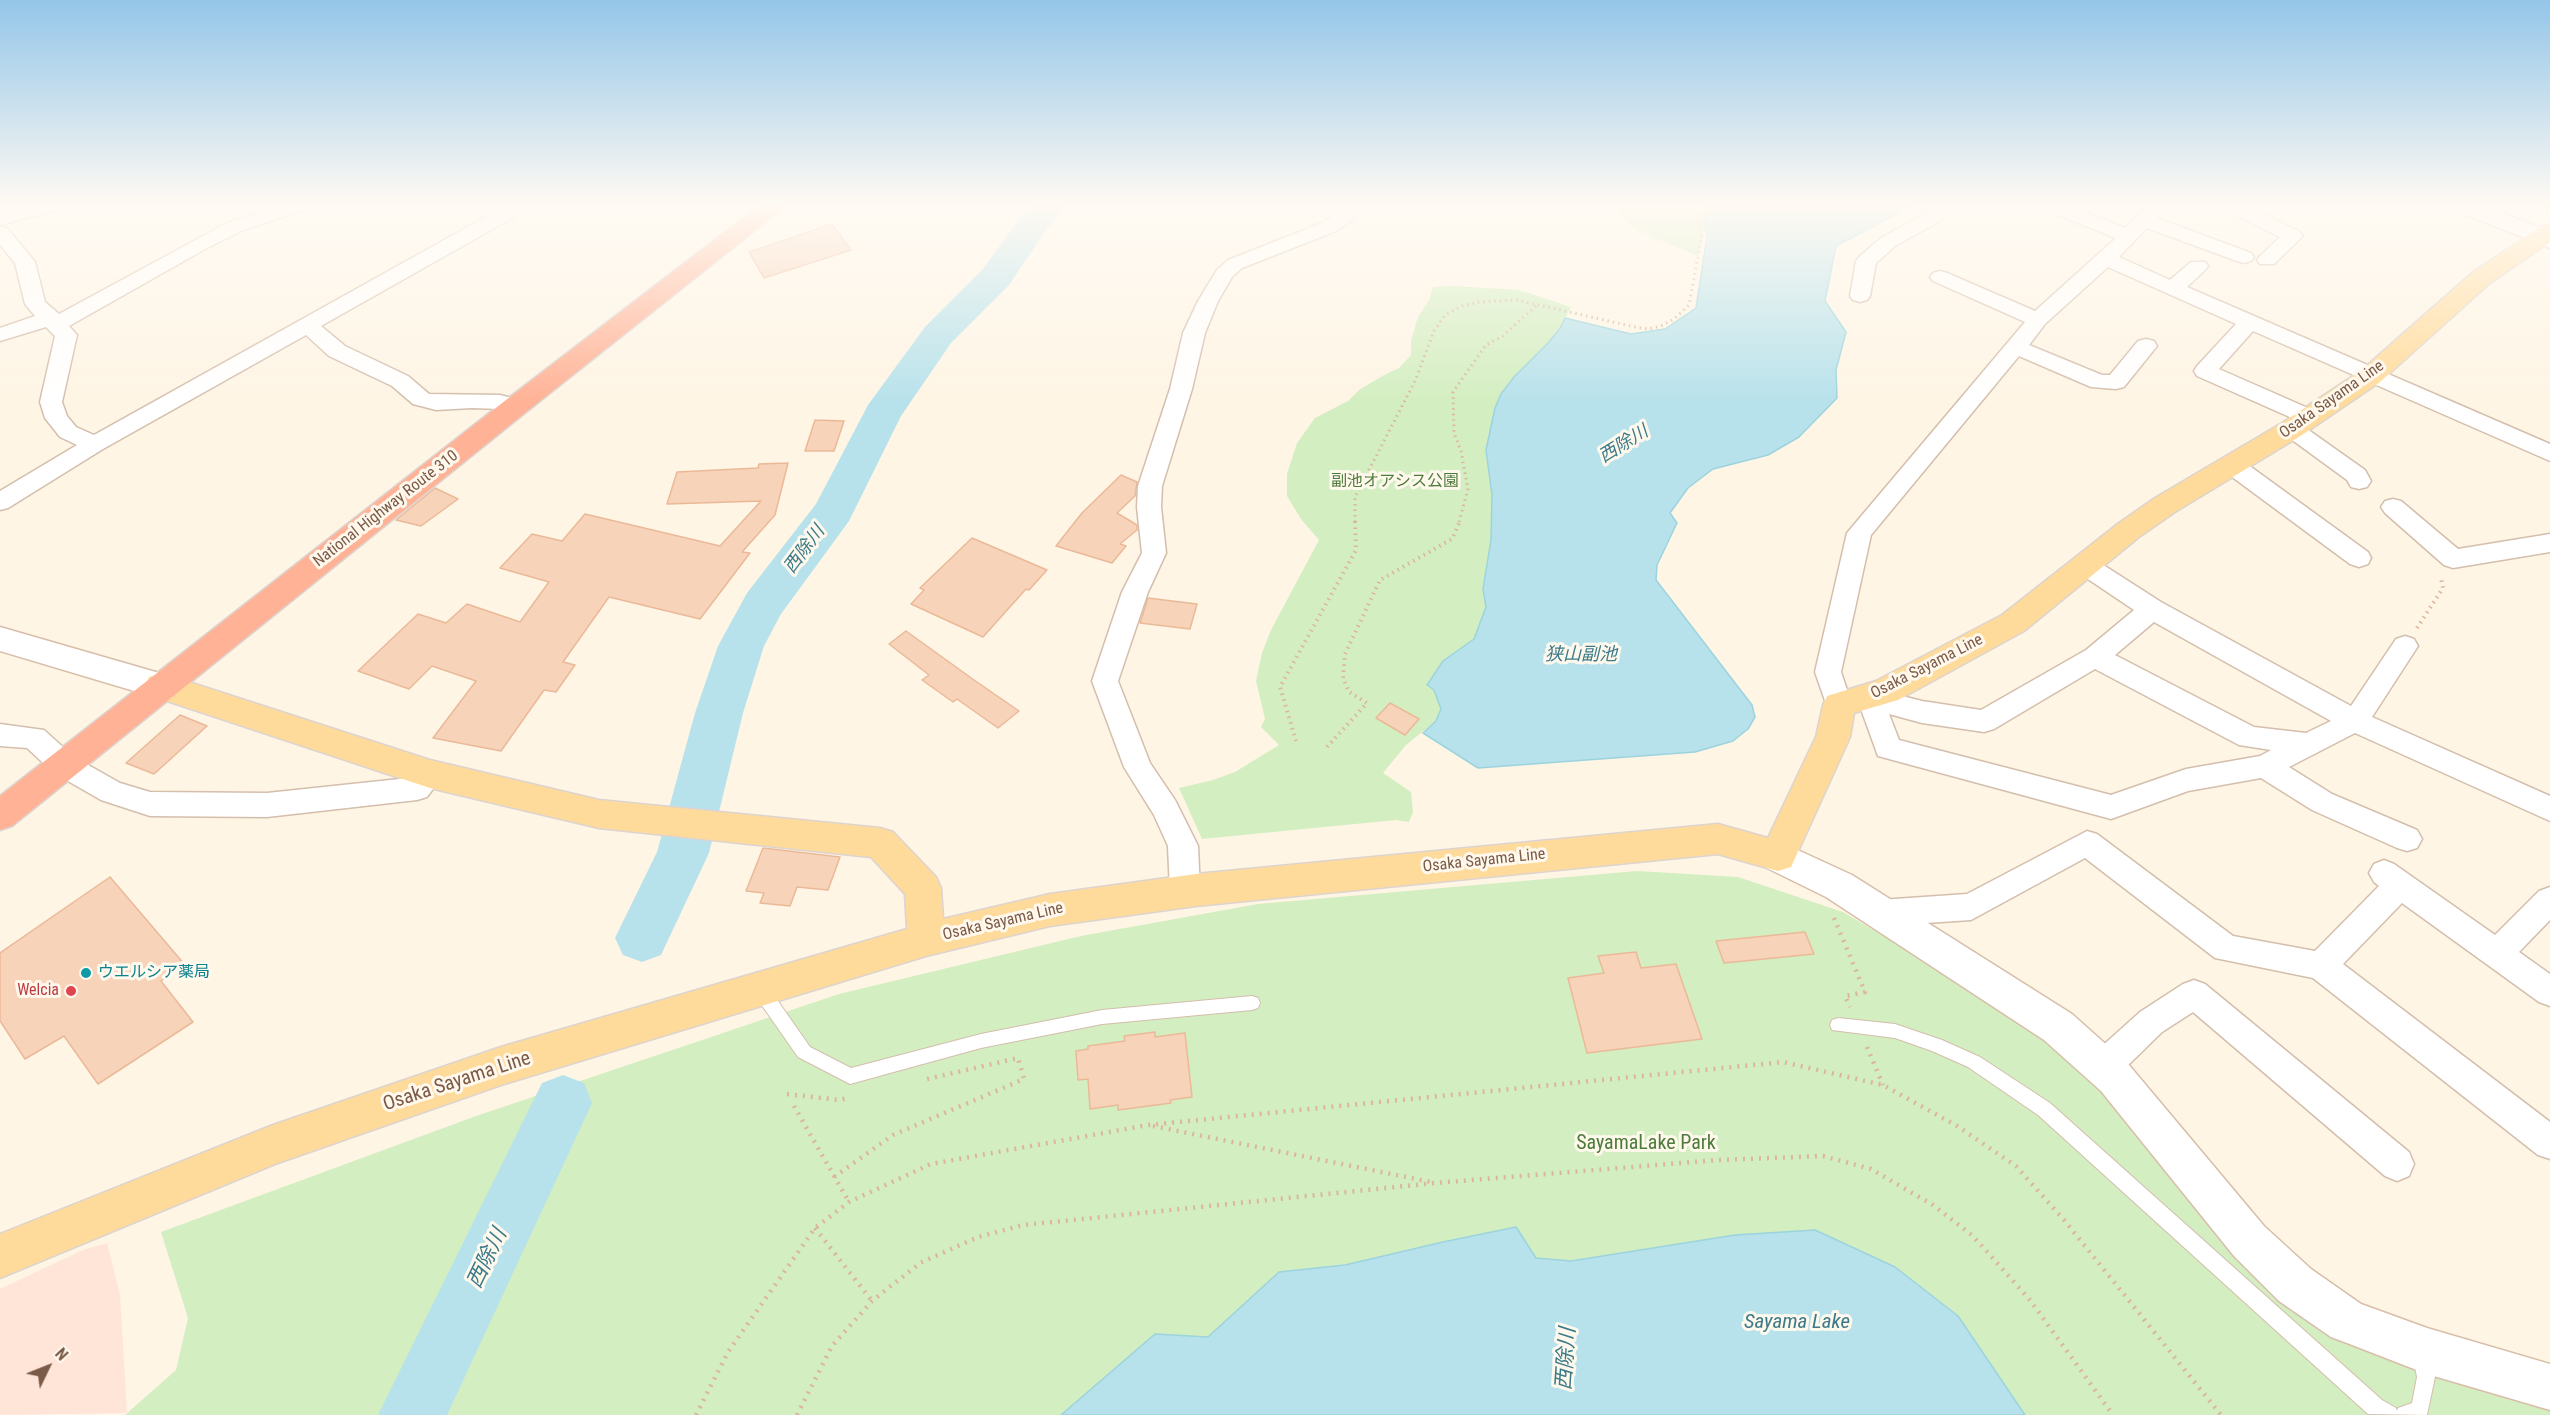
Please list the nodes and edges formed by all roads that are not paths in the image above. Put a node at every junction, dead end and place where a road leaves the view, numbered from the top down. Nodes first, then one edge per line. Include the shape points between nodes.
1 (27, 271) edge
2 (149, 271) edge
3 (404, 271) edge
4 (691, 271) edge
5 (1227, 271) edge
6 (1864, 271) edge
7 (2093, 271) edge
8 (2132, 271) edge
9 (2192, 271) edge
10 (2492, 271) edge
11 (1940, 276) dead end
12 (2172, 289) junction
13 (1860, 296) dead end
14 (2038, 320) junction
15 (54, 321) junction
16 (2249, 322) junction
17 (308, 325) junction
18 (0, 335) edge
19 (2146, 346) dead end
20 (2016, 347) junction
21 (2371, 376) junction
22 (516, 406) junction
23 (2301, 423) junction
24 (95, 444) junction
25 (2550, 453) edge
26 (2232, 465) junction
27 (2359, 481) dead end
28 (0, 502) edge
29 (2393, 507) dead end
30 (2550, 543) edge
31 (2359, 558) dead end
32 (2085, 565) junction
33 (2152, 609) junction
34 (0, 639) edge
35 (2405, 646) road end
36 (2095, 657) junction
37 (161, 686) junction
38 (1854, 701) junction
39 (2355, 720) junction
40 (0, 735) edge
41 (2310, 744) junction
42 (64, 765) junction
43 (2265, 766) junction
44 (430, 774) junction
45 (2550, 809) edge
46 (0, 816) edge
47 (2407, 839) dead end
48 (1778, 856) junction
49 (1185, 891) junction
50 (2550, 900) edge
51 (1880, 913) junction
52 (926, 940) junction
53 (2497, 954) junction
54 (2321, 966) junction
55 (760, 989) junction
56 (2550, 992) edge
57 (1252, 1003) dead end
58 (1838, 1025) dead end
59 (2103, 1067) junction
60 (2550, 1143) edge
61 (2397, 1164) dead end
62 (0, 1256) edge
63 (2420, 1349) junction
64 (2550, 1387) edge
65 (2390, 1415) edge
66 (2405, 1415) edge

1 - 15 street via 35,304
2 - 15 street
3 - 17 street
4 - 22 highway, National Highway Route 310
5 - 49 street via 1194,333 1182,389 1150,486 1154,553 1135,592 1105,681 1138,767 1165,808 1182,846
6 - 13 street
7 - 14 street
8 - 12 street
9 - 12 street
10 - 21 main road, Osaka Sayama Line
11 - 14 street
12 - 16 street
14 - 20 street
15 - 18 street
15 - 24 street via 66,335 51,402 56,418 68,432
16 - 21 street
16 - 23 street via 2205,371
17 - 22 street via 337,351 400,381 420,399
17 - 24 street
19 - 20 street via 2116,382 2099,382
20 - 38 street via 1859,533 1828,672
21 - 23 main road, Osaka Sayama Line
21 - 25 street
22 - 37 highway, National Highway Route 310
23 - 26 main road, Osaka Sayama Line
23 - 27 street
24 - 28 street
26 - 31 street
26 - 32 main road, Osaka Sayama Line via 2165,505
29 - 30 street via 2453,559
32 - 33 street
32 - 38 main road, Osaka Sayama Line via 2013,622 1886,691
33 - 36 street
33 - 39 street
34 - 37 street
35 - 39 street
36 - 38 street via 1984,721
36 - 41 street via 2249,738
37 - 42 highway, National Highway Route 310
37 - 44 main road, Osaka Sayama Line
38 - 43 street via 1888,748 2111,807 2186,780
38 - 48 main road via 1833,737
39 - 41 street
39 - 45 street
40 - 42 street via 34,738
41 - 43 street
42 - 44 street via 111,792 150,804 202,806 267,805 417,789
42 - 46 highway, National Highway Route 310
43 - 47 street via 2322,802
44 - 52 main road, Osaka Sayama Line via 600,814 880,843 923,888
48 - 49 main road, Osaka Sayama Line via 1718,839
48 - 51 street via 1839,886
49 - 52 main road, Osaka Sayama Line via 1050,910
50 - 53 street
51 - 54 street via 1971,907 2087,843 2226,948
51 - 59 street via 2058,1027
52 - 55 main road, Osaka Sayama Line
53 - 54 street via 2392,879
53 - 56 street
54 - 60 street
55 - 57 lane via 804,1052 850,1076 981,1041 1102,1017
55 - 62 main road, Osaka Sayama Line via 501,1066 273,1144
58 - 65 lane via 1895,1031 1936,1045 1974,1062 2044,1109 2376,1407
59 - 61 street via 2151,1022 2194,994
59 - 63 street via 2249,1241 2295,1285 2347,1321
63 - 64 street
63 - 66 lane via 2427,1377 2420,1409

